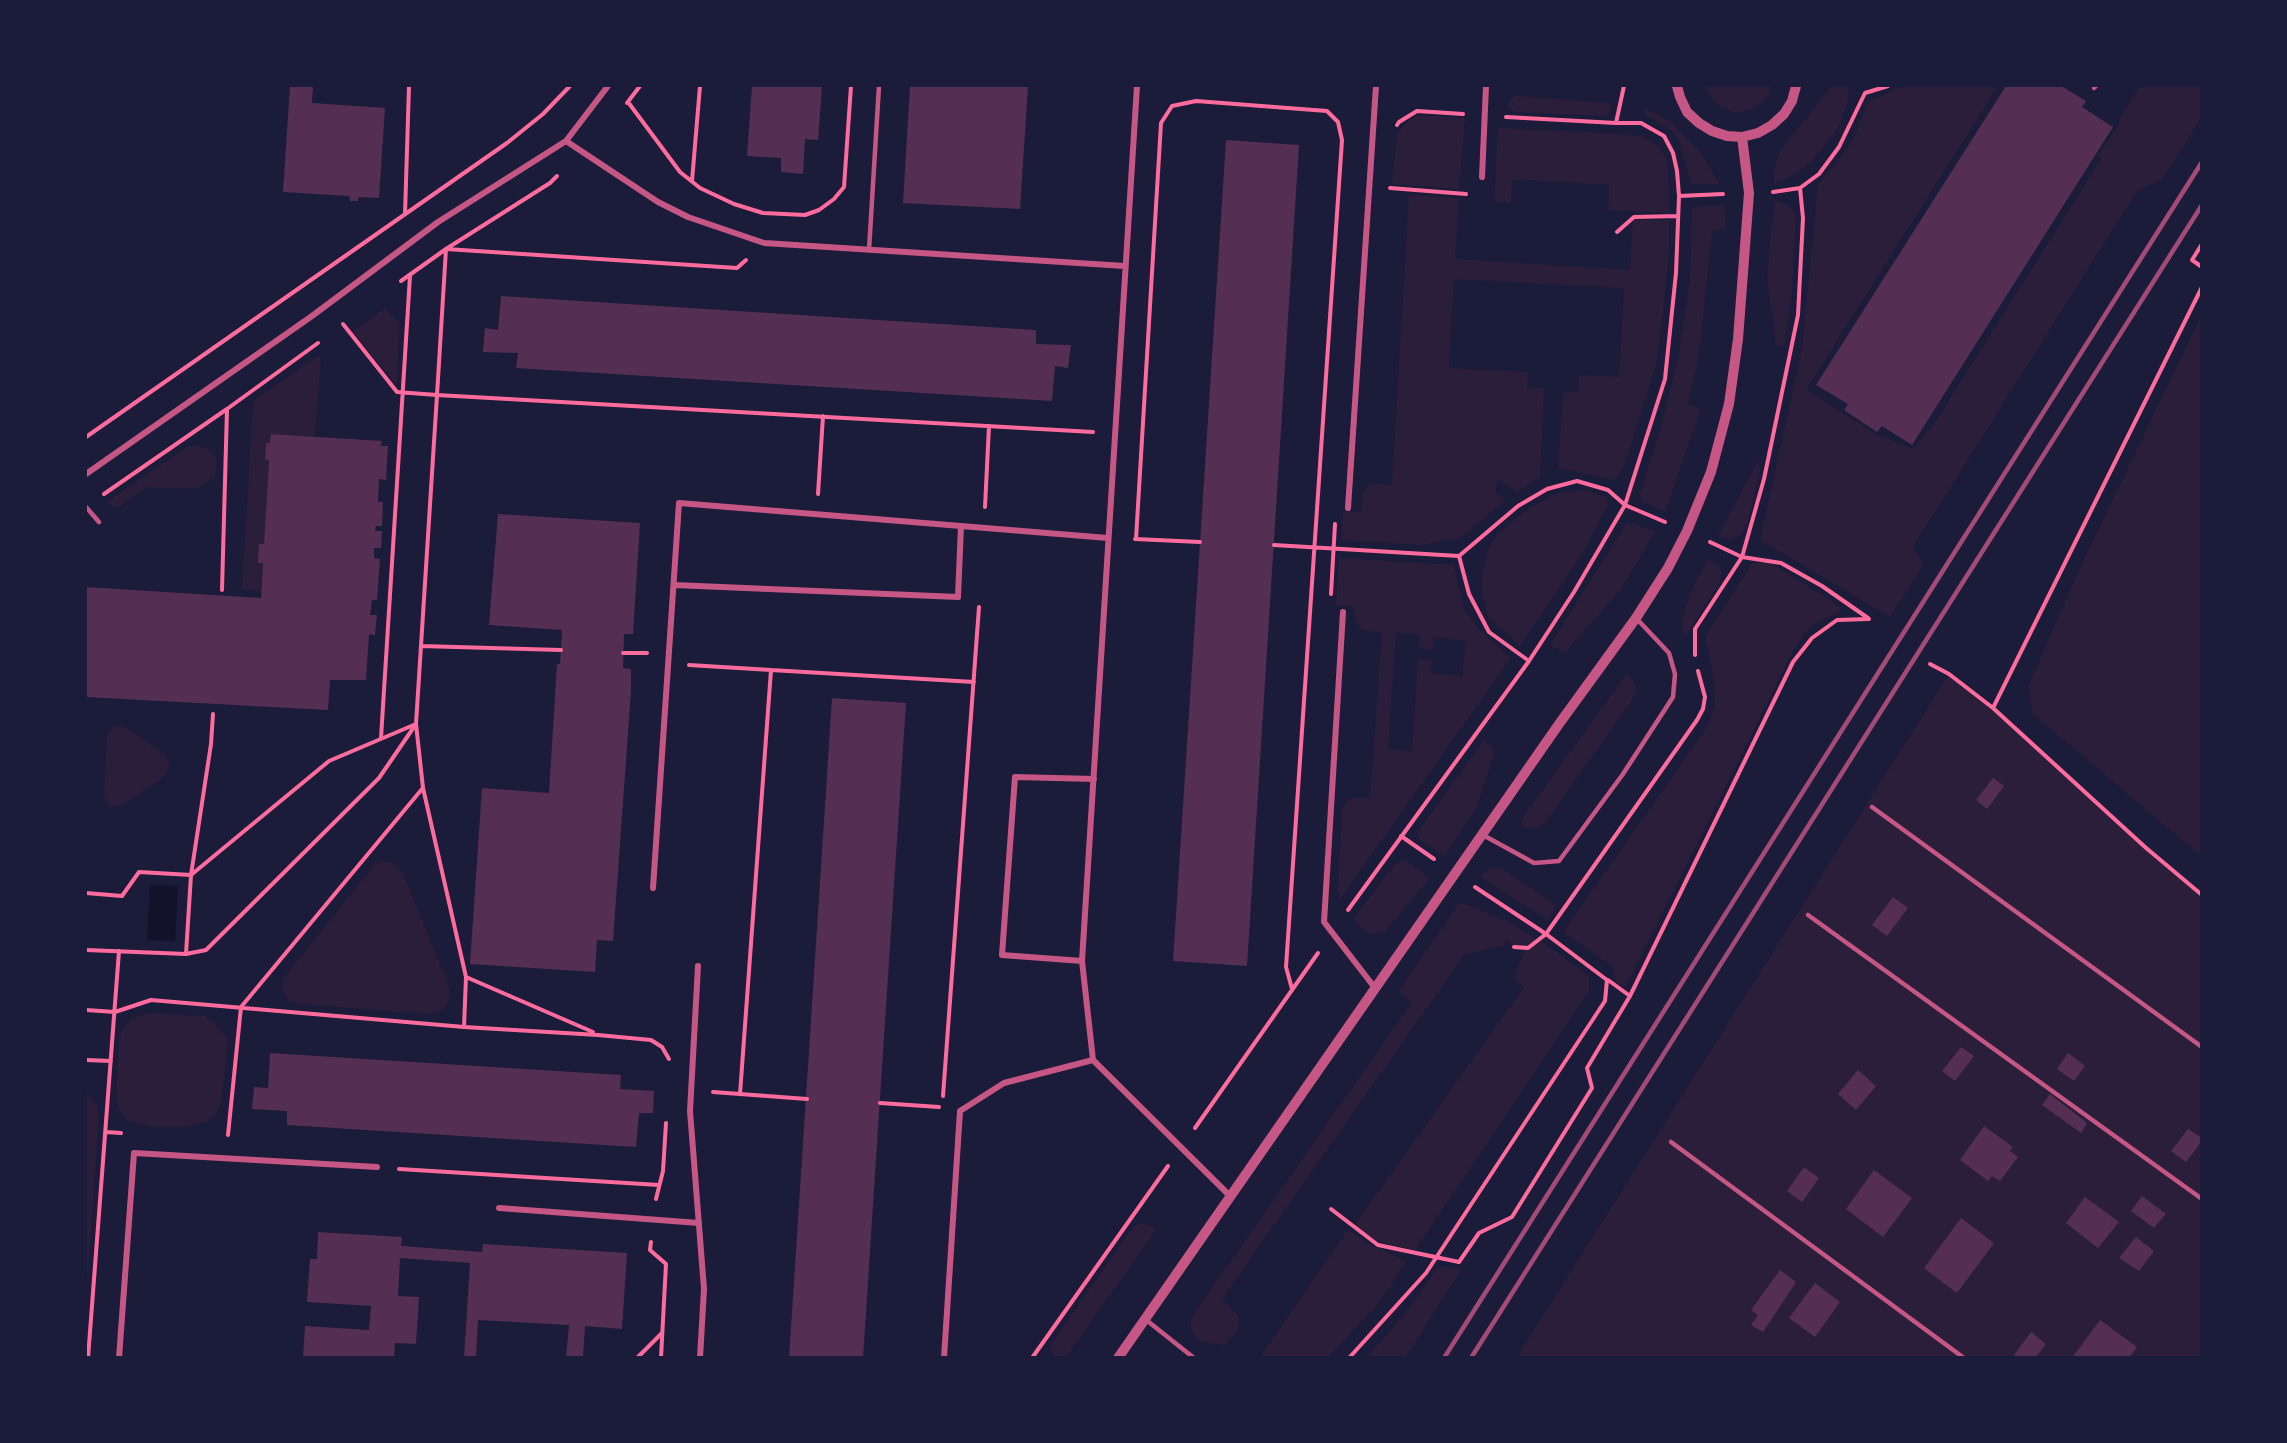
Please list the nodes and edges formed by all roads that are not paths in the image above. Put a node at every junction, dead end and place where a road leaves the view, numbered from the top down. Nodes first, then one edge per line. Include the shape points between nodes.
1 (608, 86) edge
2 (879, 86) edge
3 (1137, 86) edge
4 (1376, 86) edge
5 (1486, 86) edge
6 (1677, 86) edge
7 (1796, 86) edge
8 (1742, 136) junction
9 (566, 141) junction
10 (1482, 177) dead end
11 (869, 250) junction
12 (1125, 266) junction
13 (86, 474) edge
14 (86, 507) edge
15 (1348, 508) road end
16 (99, 522) dead end
17 (961, 526) junction
18 (1108, 538) junction
19 (674, 585) junction
20 (1343, 612) road end
21 (1636, 618) junction
22 (1094, 779) junction
23 (1872, 807) dead end
24 (1483, 835) junction
25 (653, 888) dead end
26 (1808, 915) dead end
27 (1082, 961) junction
28 (698, 966) dead end
29 (1375, 988) junction
30 (2202, 1047) edge
31 (1093, 1060) junction
32 (1671, 1142) dead end
33 (377, 1167) road end
34 (1230, 1197) junction
35 (2202, 1199) edge
36 (499, 1208) dead end
37 (699, 1223) junction
38 (1144, 1319) junction
39 (119, 1358) edge
40 (700, 1358) edge
41 (944, 1358) edge
42 (1118, 1358) edge
43 (1194, 1358) edge
44 (1964, 1358) edge

1 - 9 street
2 - 11 lane
3 - 12 street
4 - 15 street
5 - 10 street
6 - 8 street via 1680,98 1699,123 1727,136
7 - 8 street via 1784,114 1758,133
8 - 21 street via 1749,193 1729,404 1711,472 1687,531
9 - 11 street via 658,202 731,233 764,243
9 - 13 street via 438,222 312,316
11 - 12 street
12 - 18 street
14 - 16 lane
17 - 18 street
17 - 19 street via 958,597
17 - 19 street via 679,503
18 - 22 street
19 - 25 street
20 - 29 street via 1324,922
21 - 24 street
21 - 24 lane via 1669,653 1675,674 1673,697 1623,774 1559,861 1534,863
22 - 27 street
22 - 27 street via 1016,777 1002,956
23 - 30 lane
24 - 29 street
26 - 35 lane
27 - 31 street
28 - 37 street via 690,1111
29 - 34 street
31 - 34 street
31 - 41 street via 1004,1083 960,1112
32 - 44 lane
33 - 39 street via 134,1153
34 - 38 street
36 - 37 street
37 - 40 street via 704,1289
38 - 42 street
38 - 43 lane

